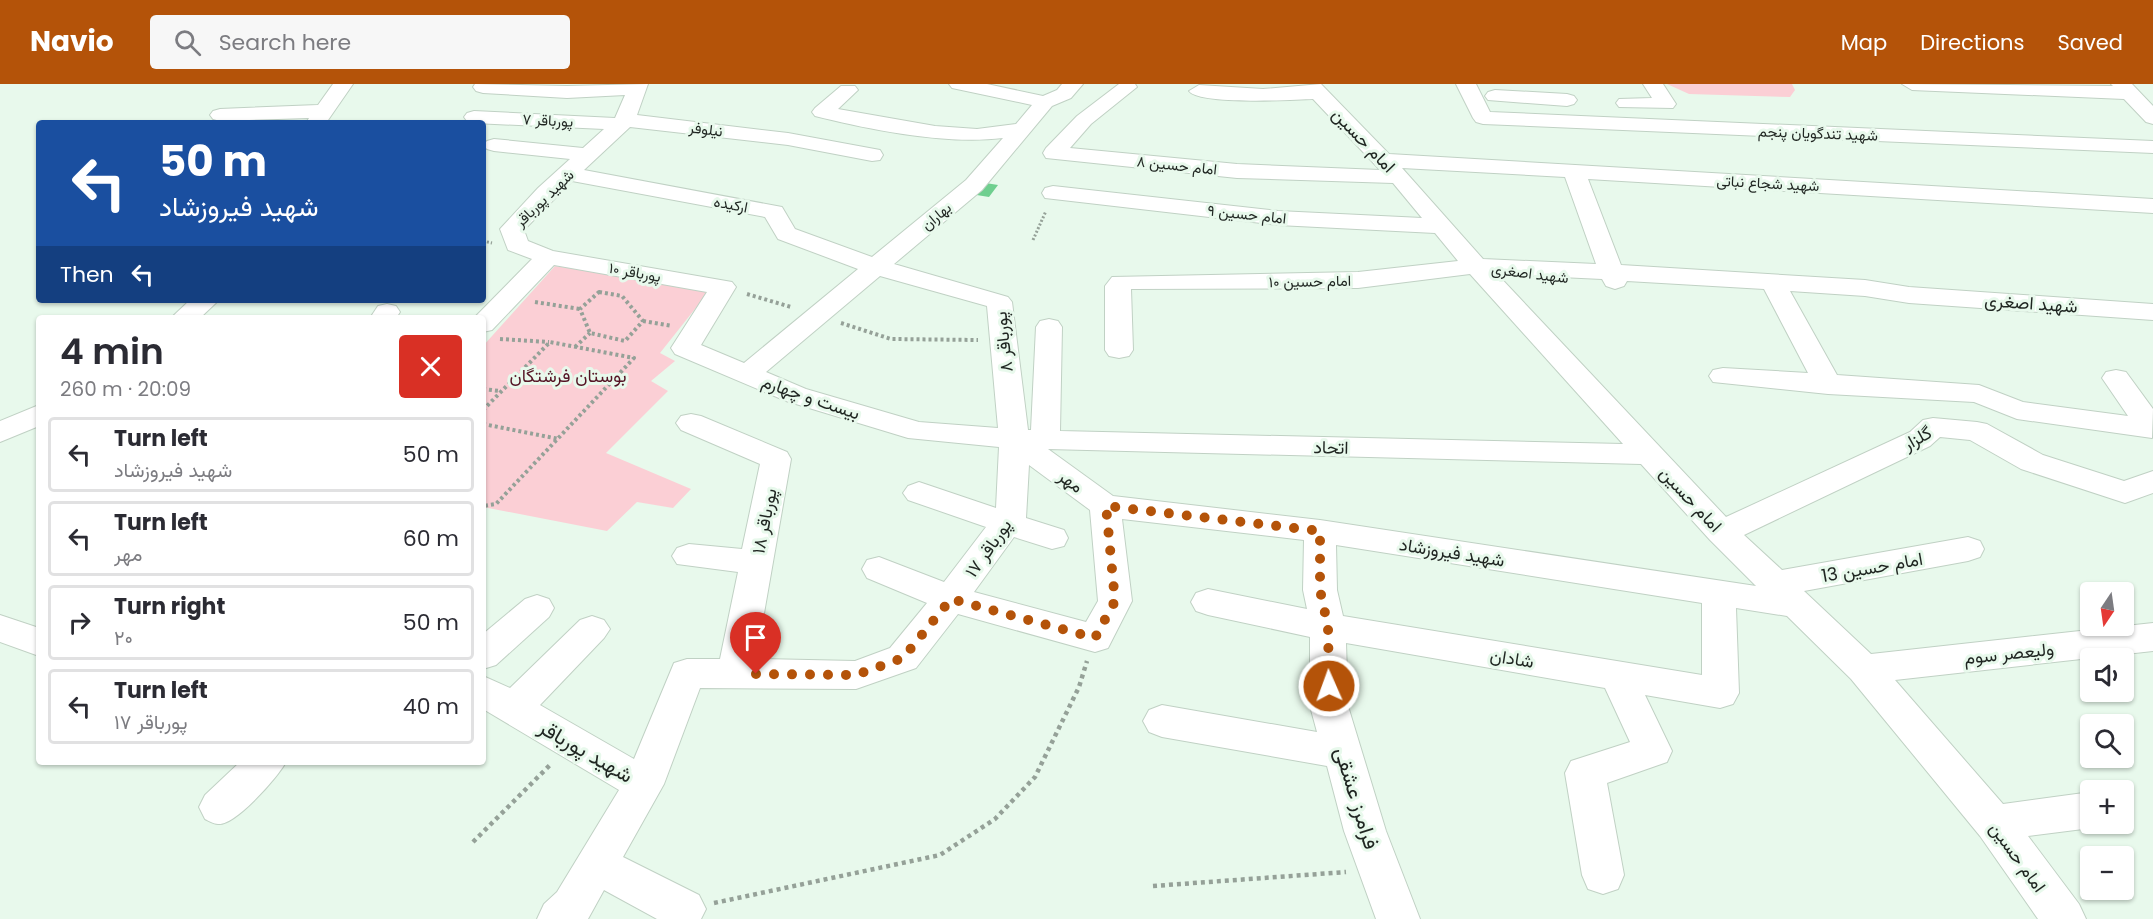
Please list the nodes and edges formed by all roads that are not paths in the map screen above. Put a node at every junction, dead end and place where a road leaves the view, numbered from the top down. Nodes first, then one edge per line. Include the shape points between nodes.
1 (343, 84) edge
2 (959, 84) edge
3 (1073, 84) edge
4 (1466, 84) edge
5 (1653, 84) edge
6 (1912, 84) edge
7 (636, 86) edge
8 (483, 87) dead end
9 (1127, 87) dead end
10 (2131, 87) edge
11 (1315, 88) edge
12 (848, 90) dead end
13 (1199, 90) dead end
14 (2153, 92) edge
15 (1495, 96) dead end
16 (1586, 101) dead end
17 (1609, 102) dead end
18 (1666, 104) junction
19 (1689, 105) dead end
20 (822, 112) junction
21 (220, 115) dead end
22 (1034, 115) junction
23 (320, 117) edge
24 (474, 117) dead end
25 (2153, 118) edge
26 (1084, 120) junction
27 (623, 122) junction
28 (788, 139) junction
29 (494, 145) dead end
30 (2153, 147) edge
31 (589, 155) junction
32 (872, 155) dead end
33 (1391, 168) junction
34 (1574, 171) junction
35 (569, 174) junction
36 (1053, 193) dead end
37 (2144, 205) edge
38 (2153, 224) edge
39 (1442, 226) junction
40 (548, 257) junction
41 (1476, 266) junction
42 (876, 267) junction
43 (1614, 276) junction
44 (1775, 286) junction
45 (723, 287) joint
46 (202, 303) edge
47 (2153, 312) edge
48 (188, 315) edge
49 (1049, 327) dead end
50 (489, 331) edge
51 (1119, 350) dead end
52 (747, 374) junction
53 (1723, 376) dead end
54 (2116, 378) dead end
55 (1828, 385) junction
56 (1979, 394) junction
57 (36, 415) edge
58 (691, 423) dead end
59 (1977, 431) junction
60 (0, 433) edge
61 (1030, 439) junction
62 (1648, 454) junction
63 (2153, 481) edge
64 (919, 494) dead end
65 (1106, 506) junction
66 (1006, 523) junction
67 (1320, 531) junction
68 (1721, 532) junction
69 (1052, 538) dead end
70 (1968, 549) dead end
71 (689, 556) dead end
72 (756, 562) junction
73 (879, 569) dead end
74 (1719, 594) junction
75 (1786, 594) junction
76 (951, 599) junction
77 (1208, 602) dead end
78 (537, 608) dead end
79 (1328, 627) junction
80 (0, 628) edge
81 (592, 629) dead end
82 (2153, 637) edge
83 (36, 641) edge
84 (486, 652) edge
85 (1864, 669) junction
86 (735, 674) junction
87 (1617, 675) junction
88 (498, 700) edge
89 (1162, 720) dead end
90 (1342, 752) junction
91 (263, 765) edge
92 (644, 784) junction
93 (219, 807) dead end
94 (2080, 811) edge
95 (1994, 823) junction
96 (596, 866) junction
97 (1603, 875) dead end
98 (681, 914) edge
99 (559, 919) edge
100 (1398, 919) edge
101 (2064, 919) edge

1 - 23 street
2 - 22 street
3 - 22 street
4 - 30 street, شهید تندگویان پنجم via 1483,118
5 - 18 street
6 - 10 street
7 - 8 street via 567,92
7 - 27 street, شهید پورباقر via 631,109
9 - 26 street, امام حسین ۸
10 - 14 street
10 - 25 street
11 - 13 street via 1263,95
11 - 33 street, امام حسین
12 - 20 street
15 - 16 street
17 - 18 street
18 - 19 street
20 - 22 street via 935,132 977,135
20 - 28 street
21 - 23 street
22 - 26 street
22 - 42 street, بهاران via 974,185
24 - 27 street, پورباقر ۷
26 - 33 street, امام حسین ۸ via 1054,153 1238,171
27 - 28 street, نیلوفر
27 - 31 street, شهید پورباقر
28 - 32 street, نیلوفر
29 - 31 street
31 - 35 street, شهید پورباقر
33 - 34 street, شهید شجاع نباتی
33 - 39 street, امام حسین
34 - 37 street, شهید شجاع نباتی
34 - 43 street
35 - 40 street, شهید پورباقر via 512,229 517,245
35 - 42 street, ارکیده via 774,212 786,234
36 - 39 street, امام حسین ۹ via 1278,218
37 - 38 street
39 - 41 street, امام حسین
40 - 45 street, پورباقر ۱۰
40 - 50 street via 508,298
41 - 43 street, شهید اصغری via 1535,277
41 - 51 street, امام حسین ۱۰ via 1358,280 1121,282
41 - 62 street, امام حسین
42 - 52 street, بهاران
42 - 61 street, پورباقر ۸ via 999,302 1003,341
43 - 44 street, شهید اصغری
44 - 47 street, شهید اصغری via 1869,297 1909,295
44 - 55 street
45 - 52 street, بیست و چهارم via 685,348
46 - 48 street
49 - 61 street
52 - 61 street, بیست و چهارم via 796,395 918,431
53 - 55 street
54 - 56 street via 2152,429 2017,410
55 - 56 street
56 - 59 street
57 - 60 street
58 - 72 street, پورباقر ۱۸ via 776,459
59 - 63 street, گلزار via 2032,462 2125,492
59 - 68 street, گلزار via 1933,427 1920,439
61 - 62 street, اتحاد
61 - 65 street, مهر
61 - 66 street, پورباقر ۱۷ via 1012,514
62 - 68 street, امام حسین
64 - 66 street
65 - 67 street, شهید فیروزشاد
65 - 76 street via 1115,601 1095,638
66 - 69 street
66 - 76 street, پورباقر ۱۷
67 - 74 street, شهید فیروزشاد
67 - 79 street, فرامرز عشقی via 1320,590
68 - 75 street, امام حسین
70 - 75 street, امام حسین 13
71 - 72 street
72 - 86 street, پورباقر ۱۸
73 - 76 street
74 - 75 street, شهید فیروزشاد
74 - 87 street, شادان via 1720,693
75 - 85 street, امام حسین
76 - 86 street, پورباقر ۱۷ via 903,658 856,675
77 - 79 street, شادان
78 - 84 street
79 - 87 street, شادان
79 - 90 street, فرامرز عشقی via 1329,706
80 - 83 street
81 - 88 street
82 - 85 street, ولیعصر سوم
85 - 95 street, امام حسین
86 - 92 street, پورباقر ۱۷ via 687,673
87 - 97 street via 1653,751 1585,773
88 - 92 street, شهید پورباقر
89 - 90 street
90 - 100 street, فرامرز عشقی via 1365,831
91 - 93 street
92 - 96 street, شهید پورباقر
94 - 95 street
95 - 101 street, امام حسین
96 - 98 street
96 - 99 street, شهید پورباقر via 572,906

